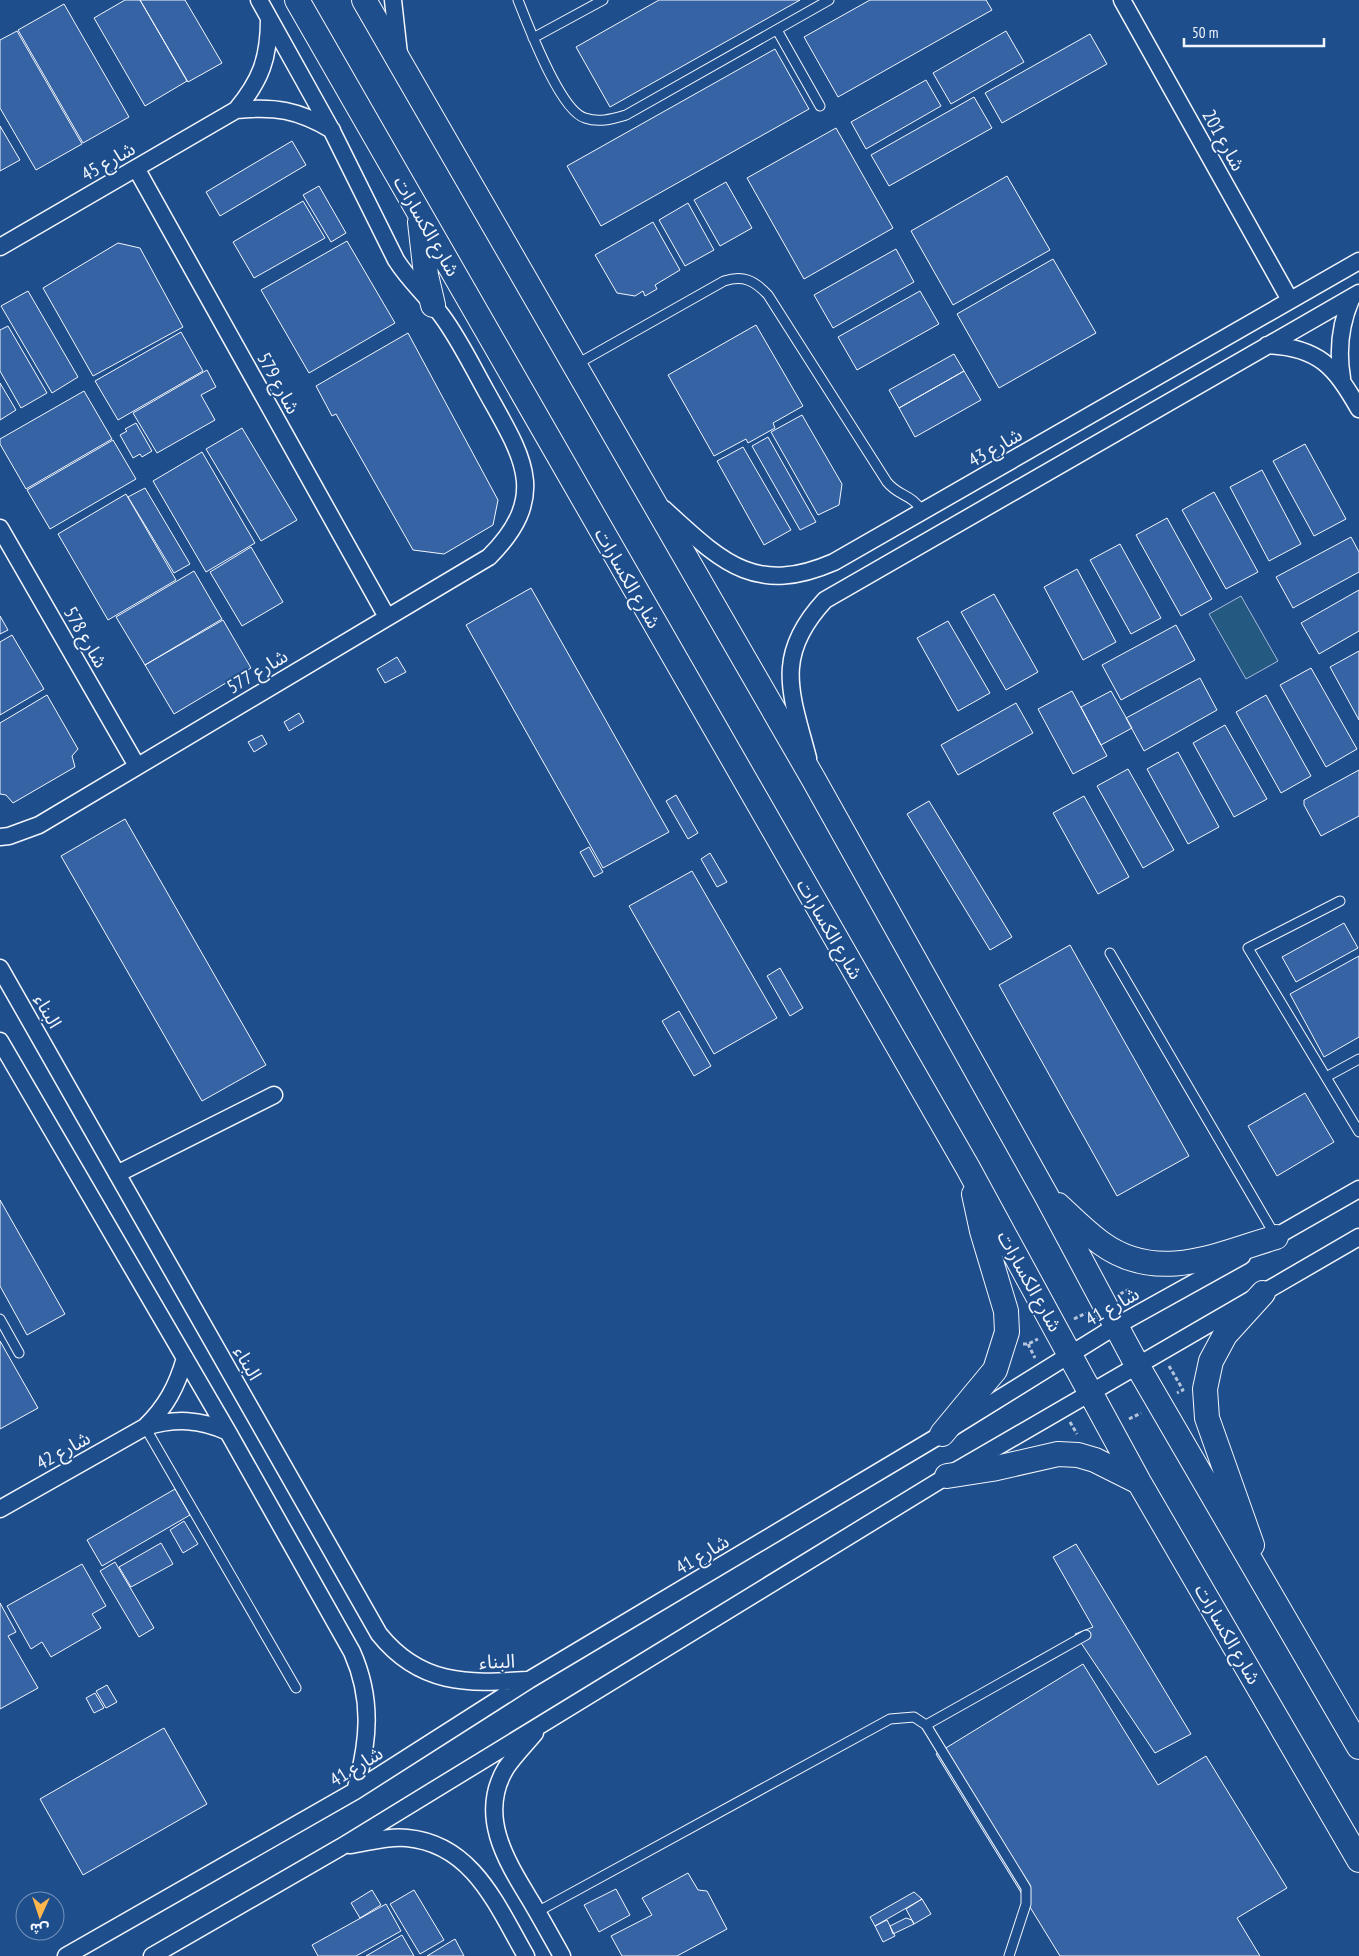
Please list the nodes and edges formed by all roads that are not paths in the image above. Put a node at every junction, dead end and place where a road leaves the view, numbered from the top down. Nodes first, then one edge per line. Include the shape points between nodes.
1 (259, 0) edge
2 (297, 0) edge
3 (364, 0) edge
4 (393, 0) edge
5 (518, 0) edge
6 (603, 0) edge
7 (830, 0) edge
8 (1122, 0) edge
9 (269, 16) junction
10 (777, 30) junction
11 (533, 38) junction
12 (399, 59) junction
13 (820, 106) dead end
14 (236, 110) junction
15 (332, 131) junction
16 (136, 168) junction
17 (420, 215) junction
18 (0, 247) edge
19 (1359, 261) edge
20 (1356, 295) edge
21 (1290, 300) junction
22 (432, 305) junction
23 (1267, 345) junction
24 (576, 365) junction
25 (1342, 378) junction
26 (1359, 409) edge
27 (652, 498) junction
28 (923, 512) junction
29 (519, 518) joint
30 (0, 528) edge
31 (387, 617) junction
32 (137, 766) junction
33 (814, 780) junction
34 (0, 837) edge
35 (1340, 901) dead end
36 (1110, 953) dead end
37 (0, 968) edge
38 (0, 1041) edge
39 (1359, 1059) edge
40 (6, 1061) edge
41 (1326, 1077) junction
42 (274, 1095) dead end
43 (1359, 1132) edge
44 (968, 1168) junction
45 (117, 1174) junction
46 (1359, 1189) edge
47 (1046, 1195) junction
48 (1276, 1237) junction
49 (1359, 1237) edge
50 (1263, 1293) junction
51 (0, 1319) edge
52 (1116, 1326) junction
53 (19, 1353) dead end
54 (1070, 1354) junction
55 (185, 1358) junction
56 (1137, 1366) junction
57 (1091, 1392) junction
58 (145, 1427) junction
59 (228, 1432) junction
60 (942, 1434) junction
61 (947, 1476) junction
62 (1139, 1482) junction
63 (0, 1509) edge
64 (1264, 1585) junction
65 (1086, 1635) dead end
66 (529, 1680) junction
67 (296, 1688) dead end
68 (543, 1723) junction
69 (926, 1725) junction
70 (1359, 1748) edge
71 (355, 1791) junction
72 (341, 1847) junction
73 (1359, 1860) edge
74 (537, 1912) junction
75 (66, 1956) edge
76 (152, 1956) edge
77 (526, 1956) edge
78 (562, 1956) edge
79 (1009, 1956) edge

1 - 9 street, شارع الكسارات
2 - 17 street, شارع الكسارات
3 - 12 street
4 - 12 street
5 - 11 lane
6 - 11 lane
7 - 10 lane
8 - 21 street, شارع 201
9 - 14 street, شارع 45 via 269,42 264,67 253,90
9 - 15 street, شارع الكسارات
10 - 11 lane via 626,115 604,121 583,118 564,101
10 - 13 lane
12 - 24 street
14 - 15 street, شارع 45 via 262,107 287,110 311,118
14 - 16 street, شارع 45
15 - 22 street, شارع الكسارات via 396,260 407,278
16 - 18 street, شارع 45
16 - 31 street, شارع 579
17 - 22 street
17 - 44 street, شارع الكسارات
19 - 21 street, شارع 43
20 - 23 street
20 - 25 street via 1341,328 1339,362
21 - 28 street, شارع 43
22 - 29 street, شارع الكسارات via 450,327 518,448 525,471 525,495
23 - 25 street via 1301,350 1316,357
23 - 33 street via 825,600 808,618 790,662 790,686
24 - 27 street
24 - 28 lane via 724,281 736,277 749,279 768,295 890,486 914,499
25 - 26 street
27 - 28 street, شارع 43 via 728,563 748,572 770,576 814,571
27 - 33 street
29 - 31 street, شارع 577 via 506,539 489,556
30 - 32 street, شارع 578
31 - 32 street, شارع 577
32 - 34 street, شارع 577 via 39,824
33 - 47 street
35 - 41 lane via 1248,948
36 - 48 lane
37 - 45 street, البناء
38 - 40 street
39 - 41 lane
40 - 55 street
41 - 43 lane
42 - 45 street
44 - 54 street, شارع الكسارات
44 - 60 street via 982,1231 1006,1311 1007,1332 995,1370
45 - 66 street, البناء via 379,1634 392,1650 420,1669 453,1680 488,1683
46 - 48 street, شارع 41
47 - 48 street via 1101,1243 1122,1256 1144,1263 1170,1266 1196,1261
47 - 52 street
48 - 52 street, شارع 41
49 - 50 street
50 - 56 street
50 - 64 street via 1225,1336 1211,1361 1205,1389 1208,1418 1238,1499
51 - 53 lane
52 - 54 street, شارع 41
52 - 56 street
54 - 57 street, شارع الكسارات
54 - 60 street, شارع 41
55 - 58 street, شارع 42 via 175,1389 157,1416
55 - 59 street
56 - 57 street
56 - 64 street
57 - 61 street
57 - 62 street, شارع الكسارات
58 - 59 street, شارع 42 via 161,1422 196,1421
58 - 63 street, شارع 42
58 - 67 lane
59 - 71 street via 359,1668 368,1718 365,1752
60 - 66 street, شارع 41
61 - 62 street via 1058,1454 1095,1460
61 - 68 street
62 - 73 street, شارع الكسارات
64 - 70 street
65 - 69 lane
66 - 71 street, شارع 41
68 - 72 street
68 - 74 street via 506,1768 496,1798 495,1814 499,1845 505,1860
69 - 74 lane via 914,1718 890,1719
69 - 79 lane via 1026,1888 1026,1904
71 - 75 street, شارع 41
72 - 76 street
72 - 77 street via 406,1837 437,1844 451,1851 464,1860 484,1883
74 - 78 street

